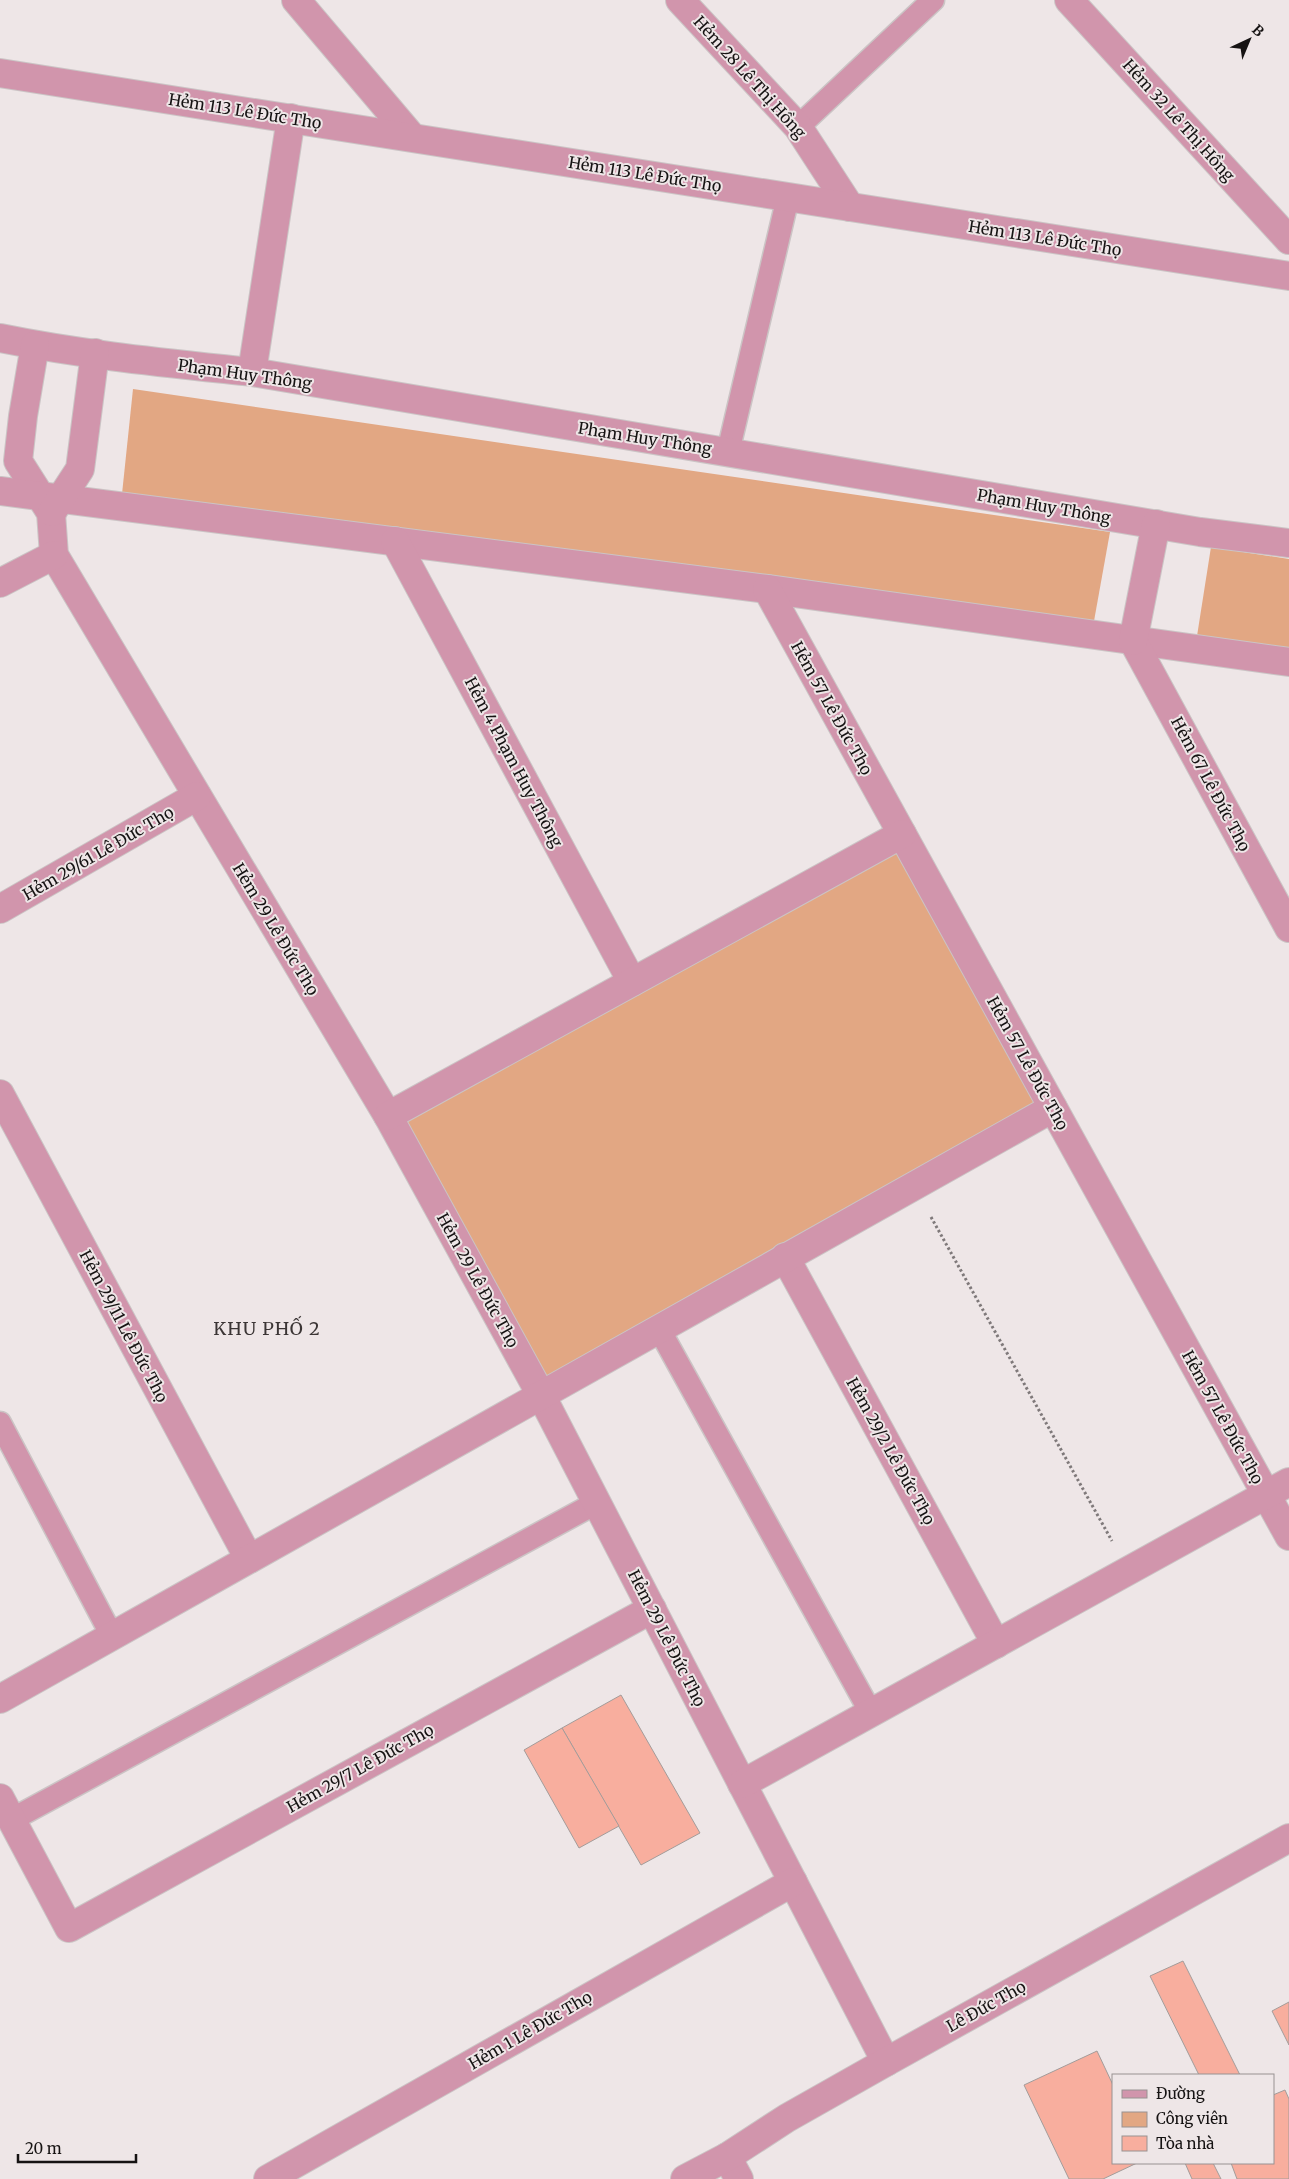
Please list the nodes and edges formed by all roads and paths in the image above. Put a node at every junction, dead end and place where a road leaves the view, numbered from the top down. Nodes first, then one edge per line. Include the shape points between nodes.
1 (296, 0) edge
2 (680, 0) edge
3 (933, 0) edge
4 (1070, 0) edge
5 (4, 69) edge
6 (291, 118) junction
7 (798, 127) junction
8 (412, 138) junction
9 (788, 197) junction
10 (850, 207) junction
11 (1289, 240) edge
12 (1289, 276) edge
13 (0, 338) edge
14 (35, 346) junction
15 (96, 353) junction
16 (252, 372) junction
17 (728, 452) junction
18 (0, 491) edge
19 (50, 503) junction
20 (1156, 524) junction
21 (395, 542) junction
22 (1289, 543) edge
23 (54, 555) junction
24 (0, 583) edge
25 (767, 589) junction
26 (1133, 641) junction
27 (1289, 662) edge
28 (197, 796) junction
29 (902, 834) junction
30 (0, 909) edge
31 (1289, 928) edge
32 (632, 982) junction
33 (0, 1094) edge
34 (1053, 1108) junction
35 (388, 1116) junction
36 (914, 1186) junction
37 (785, 1258) junction
38 (660, 1329) junction
39 (541, 1395) junction
40 (0, 1423) edge
41 (1278, 1489) edge
42 (596, 1503) junction
43 (1289, 1536) edge
44 (249, 1559) junction
45 (1129, 1570) junction
46 (652, 1609) junction
47 (112, 1636) junction
48 (996, 1644) junction
49 (0, 1699) edge
50 (870, 1713) junction
51 (742, 1784) junction
52 (6, 1809) edge
53 (1289, 1838) edge
54 (793, 1882) junction
55 (886, 2062) junction
56 (733, 2168) edge
57 (268, 2179) edge
58 (685, 2179) edge

1 - 8 street
2 - 7 street, Hẻm 28 Lê Thị Hồng
3 - 7 lane
4 - 11 street, Hẻm 32 Lê Thị Hồng
5 - 6 street, Hẻm 113 Lê Đức Thọ
6 - 8 street, Hẻm 113 Lê Đức Thọ
6 - 16 street
7 - 10 street, Hẻm 28 Lê Thị Hồng
8 - 9 street, Hẻm 113 Lê Đức Thọ
9 - 10 street, Hẻm 113 Lê Đức Thọ
9 - 17 lane
10 - 12 street, Hẻm 113 Lê Đức Thọ
13 - 14 street, Phạm Huy Thông
14 - 15 street, Phạm Huy Thông
14 - 19 street via 18,461
15 - 16 street, Phạm Huy Thông
15 - 19 street via 80,468
16 - 17 street, Phạm Huy Thông
17 - 20 street, Phạm Huy Thông
18 - 19 street
19 - 21 street
19 - 23 street, Hẻm 29 Lê Đức Thọ
20 - 22 street, Phạm Huy Thông
20 - 26 street
21 - 25 street
21 - 32 street, Hẻm 4 Phạm Huy Thông
23 - 24 street
23 - 28 street, Hẻm 29 Lê Đức Thọ
25 - 26 street
25 - 29 street, Hẻm 57 Lê Đức Thọ
26 - 27 street
26 - 31 street, Hẻm 67 Lê Đức Thọ
28 - 30 street, Hẻm 29/61 Lê Đức Thọ
28 - 35 street, Hẻm 29 Lê Đức Thọ
29 - 32 street
29 - 34 street, Hẻm 57 Lê Đức Thọ
32 - 35 street
33 - 44 street, Hẻm 29/11 Lê Đức Thọ
34 - 36 street
34 - 41 street, Hẻm 57 Lê Đức Thọ
35 - 39 street, Hẻm 29 Lê Đức Thọ
36 - 37 street
36 - 45 path
37 - 38 street
37 - 48 street, Hẻm 29/2 Lê Đức Thọ
38 - 39 street
38 - 50 lane
39 - 42 street, Hẻm 29 Lê Đức Thọ
39 - 44 street
40 - 47 lane
41 - 43 street, Hẻm 57 Lê Đức Thọ
41 - 45 street
42 - 46 street, Hẻm 29 Lê Đức Thọ
42 - 52 lane
44 - 47 street
45 - 48 street
46 - 51 street, Hẻm 29 Lê Đức Thọ
46 - 52 street, Hẻm 29/7 Lê Đức Thọ via 69,1928
47 - 49 street
48 - 50 street
50 - 51 street
51 - 54 street, Hẻm 29 Lê Đức Thọ
53 - 55 street, Lê Đức Thọ
54 - 55 street, Hẻm 29 Lê Đức Thọ
54 - 57 street, Hẻm 1 Lê Đức Thọ
55 - 56 street, Lê Đức Thọ via 787,2118
56 - 58 street, Lê Đức Thọ

